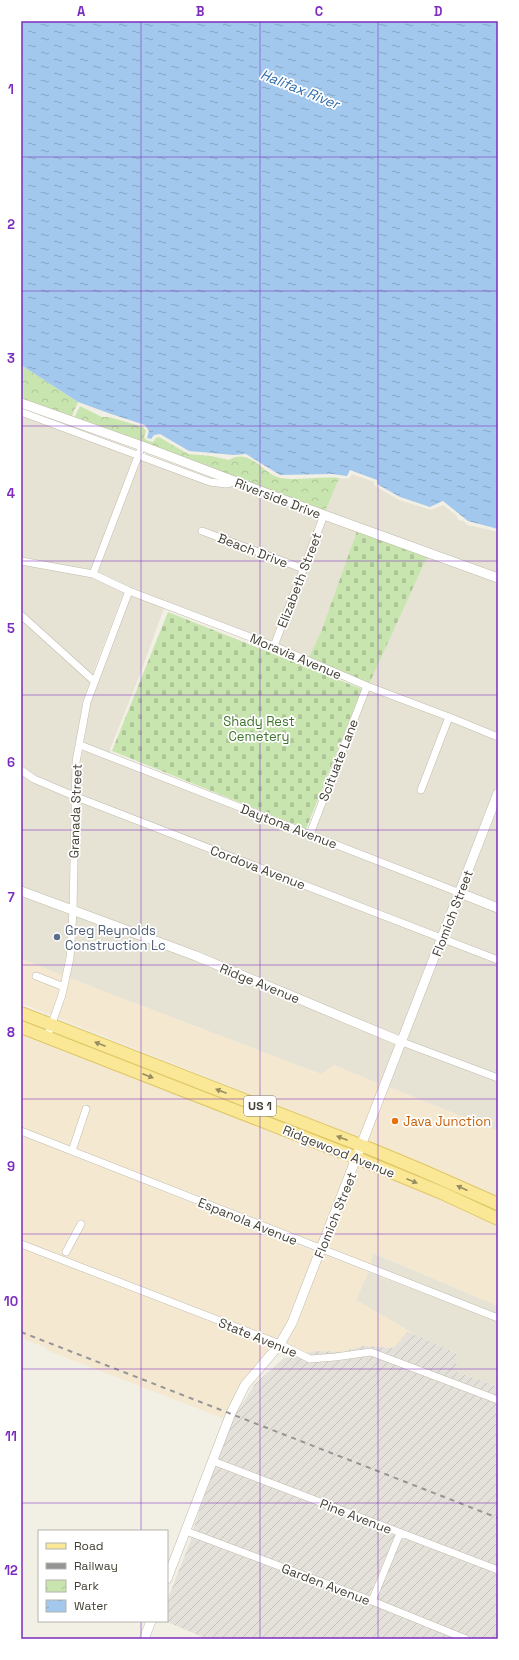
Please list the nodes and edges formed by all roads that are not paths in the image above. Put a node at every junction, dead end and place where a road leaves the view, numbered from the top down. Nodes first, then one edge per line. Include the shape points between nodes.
1 (21, 403) edge
2 (21, 412) edge
3 (141, 450) junction
4 (324, 515) junction
5 (202, 531) dead end
6 (21, 561) edge
7 (304, 569) junction
8 (93, 574) junction
9 (498, 578) edge
10 (129, 590) junction
11 (21, 615) edge
12 (274, 646) junction
13 (94, 681) junction
14 (367, 686) junction
15 (449, 717) junction
16 (498, 737) edge
17 (80, 745) junction
18 (21, 770) edge
19 (421, 790) dead end
20 (498, 793) edge
21 (74, 796) junction
22 (310, 834) junction
23 (21, 891) edge
24 (460, 893) junction
25 (498, 908) edge
26 (73, 911) junction
27 (442, 938) junction
28 (498, 960) edge
29 (36, 976) dead end
30 (64, 987) junction
31 (21, 1013) edge
32 (51, 1024) junction
33 (21, 1027) edge
34 (47, 1037) junction
35 (402, 1042) junction
36 (498, 1078) edge
37 (86, 1109) dead end
38 (21, 1131) edge
39 (362, 1146) junction
40 (72, 1151) junction
41 (357, 1158) junction
42 (498, 1204) edge
43 (498, 1219) edge
44 (81, 1224) dead end
45 (21, 1244) edge
46 (321, 1250) junction
47 (66, 1252) dead end
48 (498, 1318) edge
49 (280, 1344) junction
50 (498, 1400) edge
51 (213, 1461) junction
52 (186, 1531) junction
53 (400, 1533) junction
54 (498, 1570) edge
55 (168, 1576) edge
56 (372, 1601) junction
57 (151, 1622) edge
58 (144, 1639) edge
59 (466, 1639) edge

1 - 3 street, Riverside Drive
2 - 3 street
3 - 4 street, Riverside Drive
3 - 8 street
4 - 7 street, Elizabeth Street
4 - 9 street, Riverside Drive
5 - 7 street, Beach Drive
6 - 8 street, Moravia Avenue
7 - 12 street, Elizabeth Street
8 - 10 street, Moravia Avenue
10 - 12 street, Moravia Avenue
10 - 13 street, Granada Street
11 - 13 street
12 - 14 street, Moravia Avenue
13 - 17 street, Granada Street via 87,702
14 - 15 street, Moravia Avenue
14 - 22 street, Scituate Lane
15 - 16 street, Moravia Avenue
15 - 19 street
17 - 21 street, Granada Street
17 - 22 street, Daytona Avenue
18 - 21 street, Cordova Avenue via 34,779
20 - 24 street, Flomich Street
21 - 26 street, Granada Street
21 - 27 street, Cordova Avenue
22 - 24 street, Daytona Avenue
23 - 26 street, Ridge Avenue
24 - 25 street, Daytona Avenue
24 - 27 street, Flomich Street
26 - 30 street, Granada Street via 70,958
26 - 35 street, Ridge Avenue via 196,956
27 - 28 street, Cordova Avenue
27 - 35 street, Flomich Street
29 - 30 street
30 - 32 street, Granada Street
31 - 32 main road, Ridgewood Avenue / US 1
32 - 34 street, Granada Street
39 -> 32 main road, Ridgewood Avenue / US 1
33 - 34 main road, Ridgewood Avenue / US 1
34 -> 41 main road, Ridgewood Avenue / US 1
35 - 36 street, Ridge Avenue
35 - 39 street, Flomich Street
37 - 40 street
38 - 40 street, Espanola Avenue
39 - 41 street, Flomich Street
42 -> 39 main road, Ridgewood Avenue / US 1
40 - 46 street, Espanola Avenue
41 -> 43 main road, Ridgewood Avenue / US 1
41 - 46 street, Flomich Street
44 - 47 street
45 - 49 street, State Avenue
46 - 48 street, Espanola Avenue
46 - 49 street, Flomich Street via 292,1323
49 - 50 street, State Avenue via 310,1359 371,1352
49 - 51 street, Flomich Street via 245,1385
51 - 52 street, Flomich Street
51 - 53 street, Pine Avenue
52 - 55 street, Flomich Street
52 - 56 street, Garden Avenue
53 - 54 street, Pine Avenue
53 - 56 street
56 - 59 street, Garden Avenue
57 - 58 street

